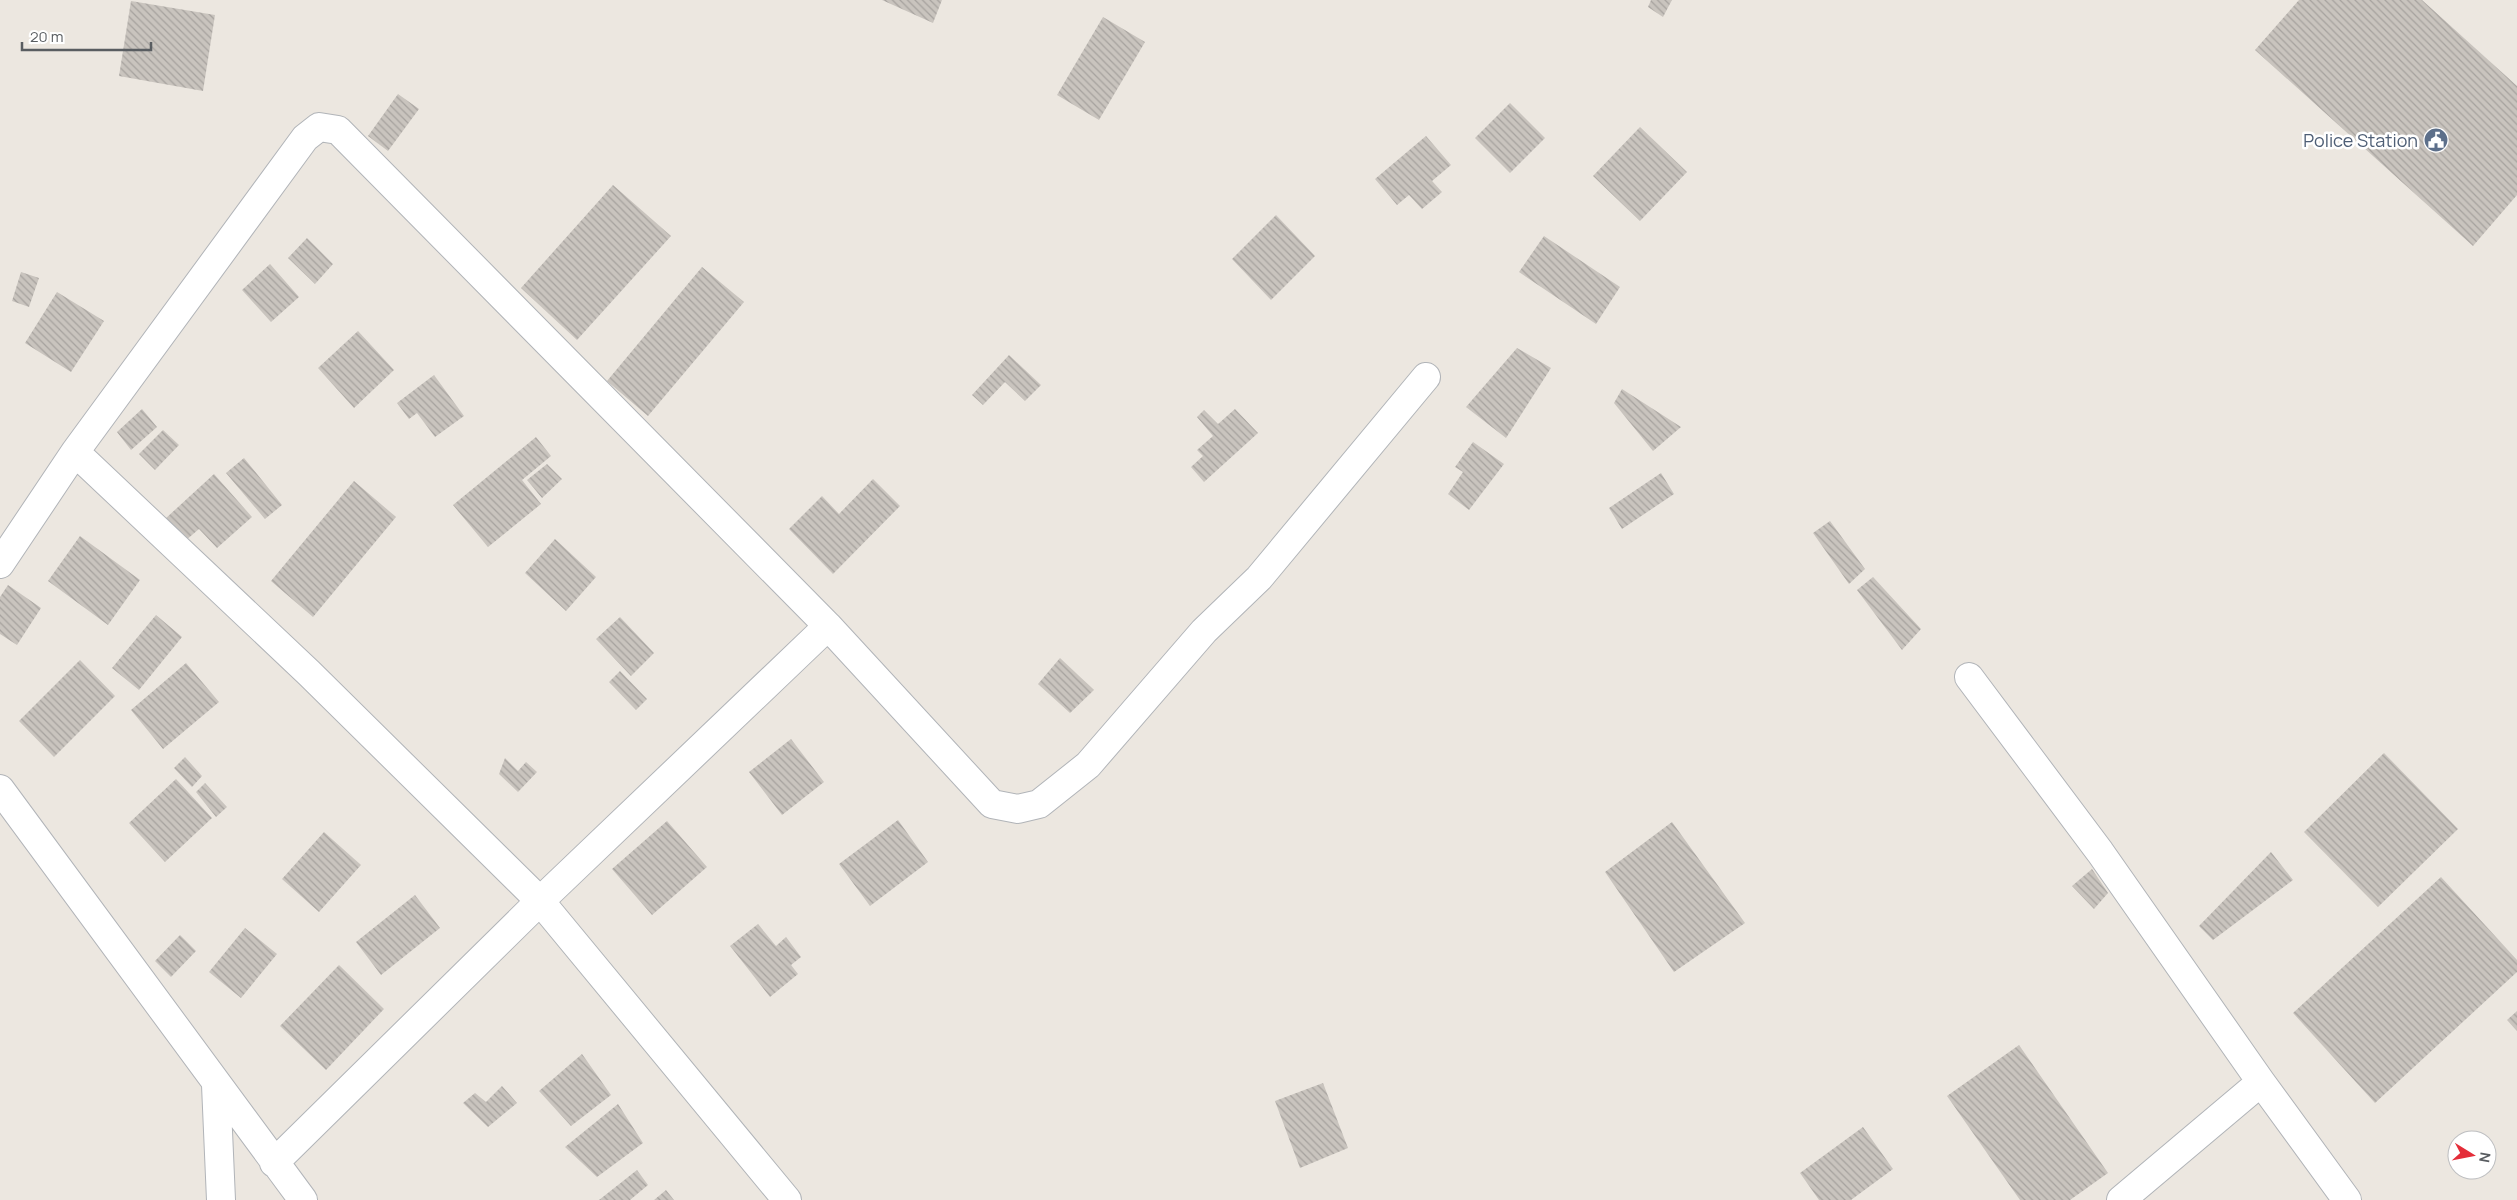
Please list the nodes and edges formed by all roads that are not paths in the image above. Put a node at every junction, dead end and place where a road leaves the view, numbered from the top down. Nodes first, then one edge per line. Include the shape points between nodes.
1 (1426, 377) dead end
2 (75, 452) junction
3 (0, 564) edge
4 (828, 626) junction
5 (1969, 677) dead end
6 (0, 789) edge
7 (540, 901) junction
8 (2261, 1082) junction
9 (216, 1085) junction
10 (274, 1163) junction
11 (221, 1200) edge
12 (303, 1200) edge
13 (787, 1200) edge
14 (2121, 1200) edge
15 (2347, 1200) edge

1 - 4 street via 1259,578 1204,631 1088,765 1039,804 1018,809 992,804
2 - 3 street
2 - 4 street via 305,138 319,127 338,130
2 - 7 street via 309,674
4 - 7 street
5 - 8 street via 2100,852
6 - 9 street
7 - 10 street
7 - 13 street
8 - 14 street
8 - 15 street
9 - 10 street
9 - 11 street
10 - 12 street

